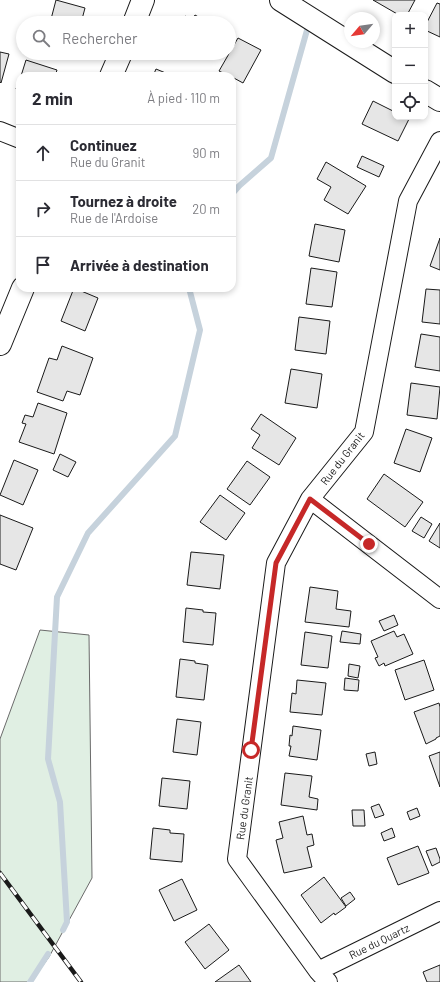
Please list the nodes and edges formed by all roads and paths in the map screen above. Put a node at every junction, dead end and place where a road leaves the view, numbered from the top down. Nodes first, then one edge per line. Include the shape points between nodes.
1 (143, 0) edge
2 (281, 0) edge
3 (137, 16) edge
4 (118, 60) edge
5 (392, 70) edge
6 (114, 72) edge
7 (428, 93) edge
8 (440, 100) edge
9 (0, 131) edge
10 (16, 137) edge
11 (440, 141) edge
12 (21, 292) edge
13 (0, 344) edge
14 (310, 499) junction
15 (440, 599) edge
16 (440, 911) edge
17 (323, 976) edge

1 - 3 street
2 - 5 street
4 - 6 street
7 - 8 street
9 - 10 street
11 - 14 street, Rue du Granit via 408,201 364,432
12 - 13 street
14 - 15 street
14 - 17 street, Rue du Granit via 276,563 237,859
16 - 17 street, Rue du Quartz

